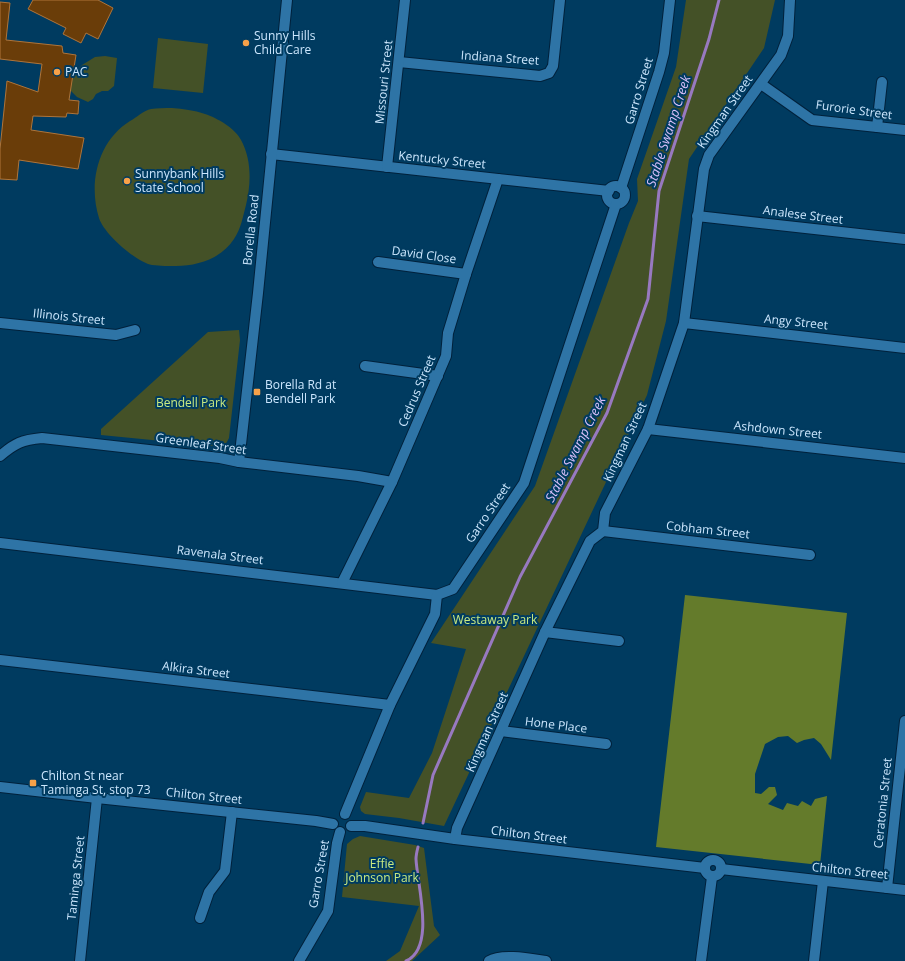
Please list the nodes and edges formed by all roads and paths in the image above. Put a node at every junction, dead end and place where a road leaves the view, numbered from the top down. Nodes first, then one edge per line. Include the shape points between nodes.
1 (287, 0) edge
2 (405, 0) edge
3 (560, 0) edge
4 (670, 0) edge
5 (790, 0) edge
6 (399, 62) junction
7 (882, 82) dead end
8 (761, 84) junction
9 (877, 127) junction
10 (905, 130) edge
11 (271, 154) junction
12 (387, 167) junction
13 (498, 179) junction
14 (621, 188) junction
15 (609, 191) junction
16 (616, 204) junction
17 (697, 216) junction
18 (905, 240) edge
19 (378, 262) dead end
20 (466, 274) junction
21 (0, 323) edge
22 (684, 323) junction
23 (135, 330) dead end
24 (905, 348) edge
25 (365, 366) dead end
26 (438, 376) junction
27 (648, 429) junction
28 (0, 456) edge
29 (905, 458) edge
30 (239, 462) junction
31 (392, 482) junction
32 (603, 531) junction
33 (0, 543) edge
34 (810, 555) dead end
35 (342, 582) junction
36 (437, 595) junction
37 (545, 632) junction
38 (618, 641) dead end
39 (0, 660) edge
40 (390, 705) junction
41 (905, 721) edge
42 (501, 731) junction
43 (606, 744) dead end
44 (902, 772) edge
45 (0, 787) edge
46 (97, 798) junction
47 (232, 812) junction
48 (345, 814) junction
49 (351, 826) junction
50 (336, 828) junction
51 (455, 839) junction
52 (704, 868) junction
53 (721, 869) junction
54 (712, 877) junction
55 (823, 881) junction
56 (887, 888) junction
57 (905, 890) edge
58 (200, 918) dead end
59 (80, 961) edge
60 (299, 961) edge
61 (489, 961) edge
62 (546, 961) edge
63 (701, 961) edge
64 (814, 961) edge

1 - 11 street, Borella Road
2 - 6 street, Missouri Street
3 - 6 street, Indiana Street via 553,66 549,73 540,76
4 - 14 street, Garro Street via 659,72
5 - 8 street, Kingman Street via 788,36 781,56
6 - 12 street, Missouri Street
7 - 9 street
8 - 9 street, Furorie Street via 812,120
8 - 17 street, Kingman Street via 709,156 704,169
9 - 10 street, Furorie Street
11 - 12 street, Kentucky Street
11 - 30 street, Borella Road
12 - 13 street, Kentucky Street
13 - 15 street, Kentucky Street
13 - 20 street, Cedrus Street
14 - 15 street via 614,187
14 - 16 street via 625,192 625,197 622,202
15 - 16 street via 608,199
16 - 36 street, Garro Street via 524,483 453,589
17 - 18 street, Analese Street
17 - 22 street, Kingman Street
19 - 20 street, David Close
20 - 26 street, Cedrus Street via 448,333 446,356
21 - 23 street, Illinois Street via 116,335
22 - 24 street, Angy Street
22 - 27 street, Kingman Street
25 - 26 street
26 - 31 street, Cedrus Street
27 - 29 street, Ashdown Street
27 - 32 street, Kingman Street via 605,513
28 - 30 street, Greenleaf Street via 9,448 26,440 42,438
30 - 31 street, Greenleaf Street
31 - 35 street, Cedrus Street
32 - 34 street, Cobham Street
32 - 37 street, Kingman Street via 590,541
33 - 35 street, Ravenala Street
35 - 36 street, Ravenala Street
36 - 40 street via 435,614
37 - 38 street
37 - 42 street, Kingman Street
39 - 40 street, Alkira Street
40 - 48 street
41 - 44 street, Ceratonia Street
42 - 43 street, Hone Place
42 - 51 street, Kingman Street via 457,828
44 - 56 street, Ceratonia Street
45 - 46 street, Chilton Street
46 - 47 street, Chilton Street
46 - 59 street, Taminga Street
47 - 50 street, Chilton Street via 316,821
47 - 58 street via 225,871 209,892
48 - 49 street via 350,819
48 - 50 street via 336,817
49 - 50 street via 347,831
49 - 51 street, Chilton Street
50 - 60 street, Garro Street via 337,843 328,911
51 - 52 street, Chilton Street
52 - 53 street via 709,861 714,860 720,864
52 - 54 street
53 - 54 street via 717,876
53 - 55 street, Chilton Street
54 - 63 street
55 - 56 street, Chilton Street
55 - 64 street
56 - 57 street, Chilton Street
61 - 62 street via 493,958 513,957

